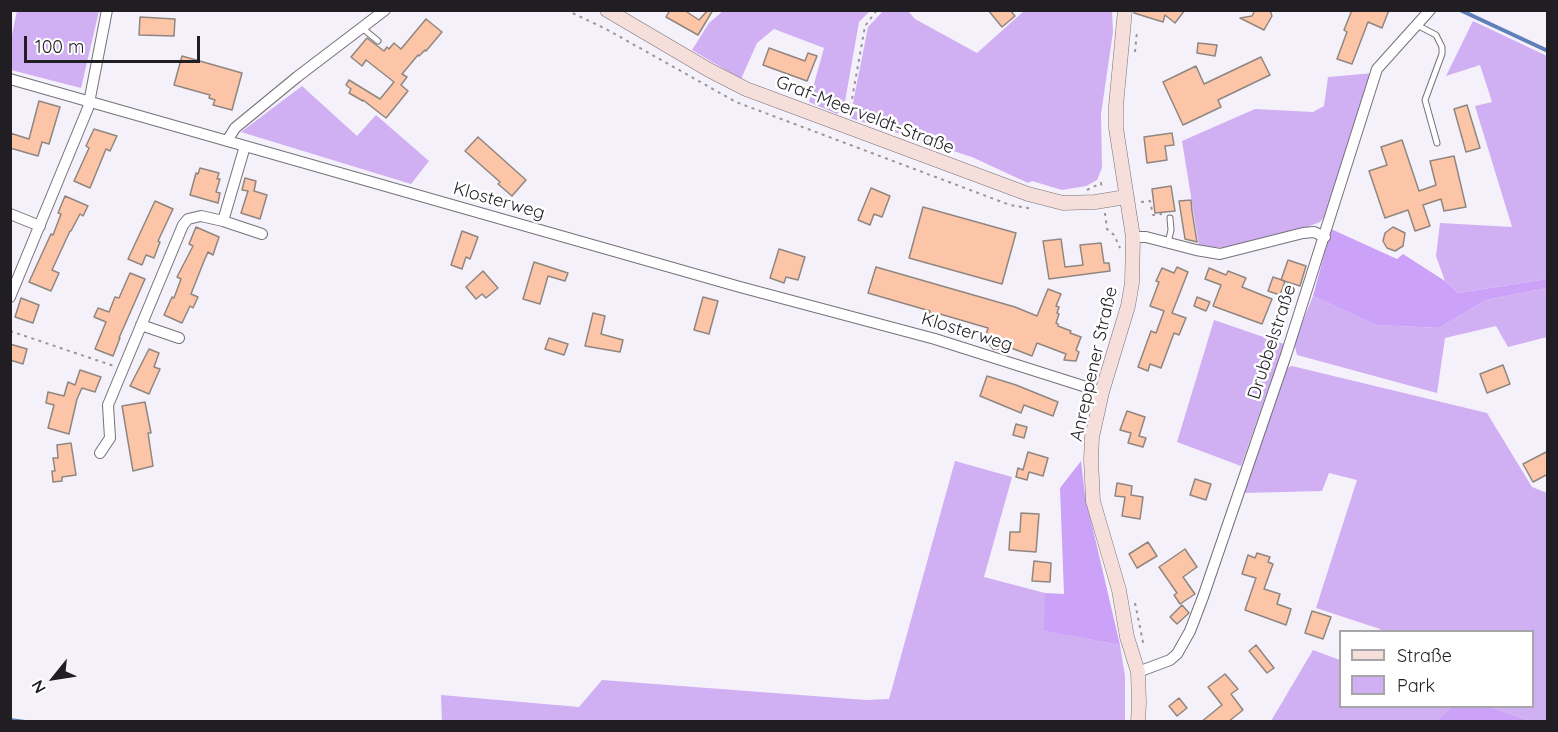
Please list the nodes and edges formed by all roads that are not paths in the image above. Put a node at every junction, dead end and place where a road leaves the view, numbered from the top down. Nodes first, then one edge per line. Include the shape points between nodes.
1 (107, 10) edge
2 (385, 10) edge
3 (607, 10) edge
4 (1125, 10) edge
5 (1430, 10) edge
6 (1417, 25) junction
7 (362, 27) junction
8 (378, 41) dead end
9 (10, 79) edge
10 (88, 101) junction
11 (227, 141) junction
12 (1437, 142) dead end
13 (245, 146) junction
14 (1131, 200) junction
15 (10, 214) edge
16 (1170, 218) road end
17 (223, 221) junction
18 (40, 226) junction
19 (262, 234) dead end
20 (1132, 237) junction
21 (1325, 237) junction
22 (1168, 243) junction
23 (10, 297) edge
24 (141, 326) junction
25 (179, 338) dead end
26 (1102, 392) junction
27 (100, 453) dead end
28 (1143, 670) junction
29 (1138, 722) edge

1 - 10 street
2 - 7 street
3 - 14 main road, Graf-Meerveldt-Straße via 728,81 1033,196 1063,203
4 - 14 main road, Anreppener Straße via 1116,128
5 - 6 street, Drubbelstraße
6 - 12 lane via 1436,35 1442,47 1425,100
6 - 21 street, Drubbelstraße via 1377,69
7 - 8 lane
7 - 11 street via 235,128
9 - 10 street, Klosterweg
10 - 11 street, Klosterweg
10 - 18 street
11 - 13 street, Klosterweg
13 - 17 street
13 - 26 street, Klosterweg via 934,339
14 - 20 main road, Anreppener Straße
15 - 18 street
16 - 22 lane
17 - 19 street
17 - 24 street via 201,216 185,221
18 - 23 street
20 - 22 street
20 - 26 main road, Anreppener Straße via 1130,294
21 - 22 street via 1303,233 1220,254
21 - 28 street, Drubbelstraße via 1190,631 1170,660
24 - 25 street
24 - 27 street via 108,405 110,438
26 - 28 main road, Anreppener Straße via 1092,437 1093,501 1119,590 1127,637
28 - 29 main road, Anreppener Straße

